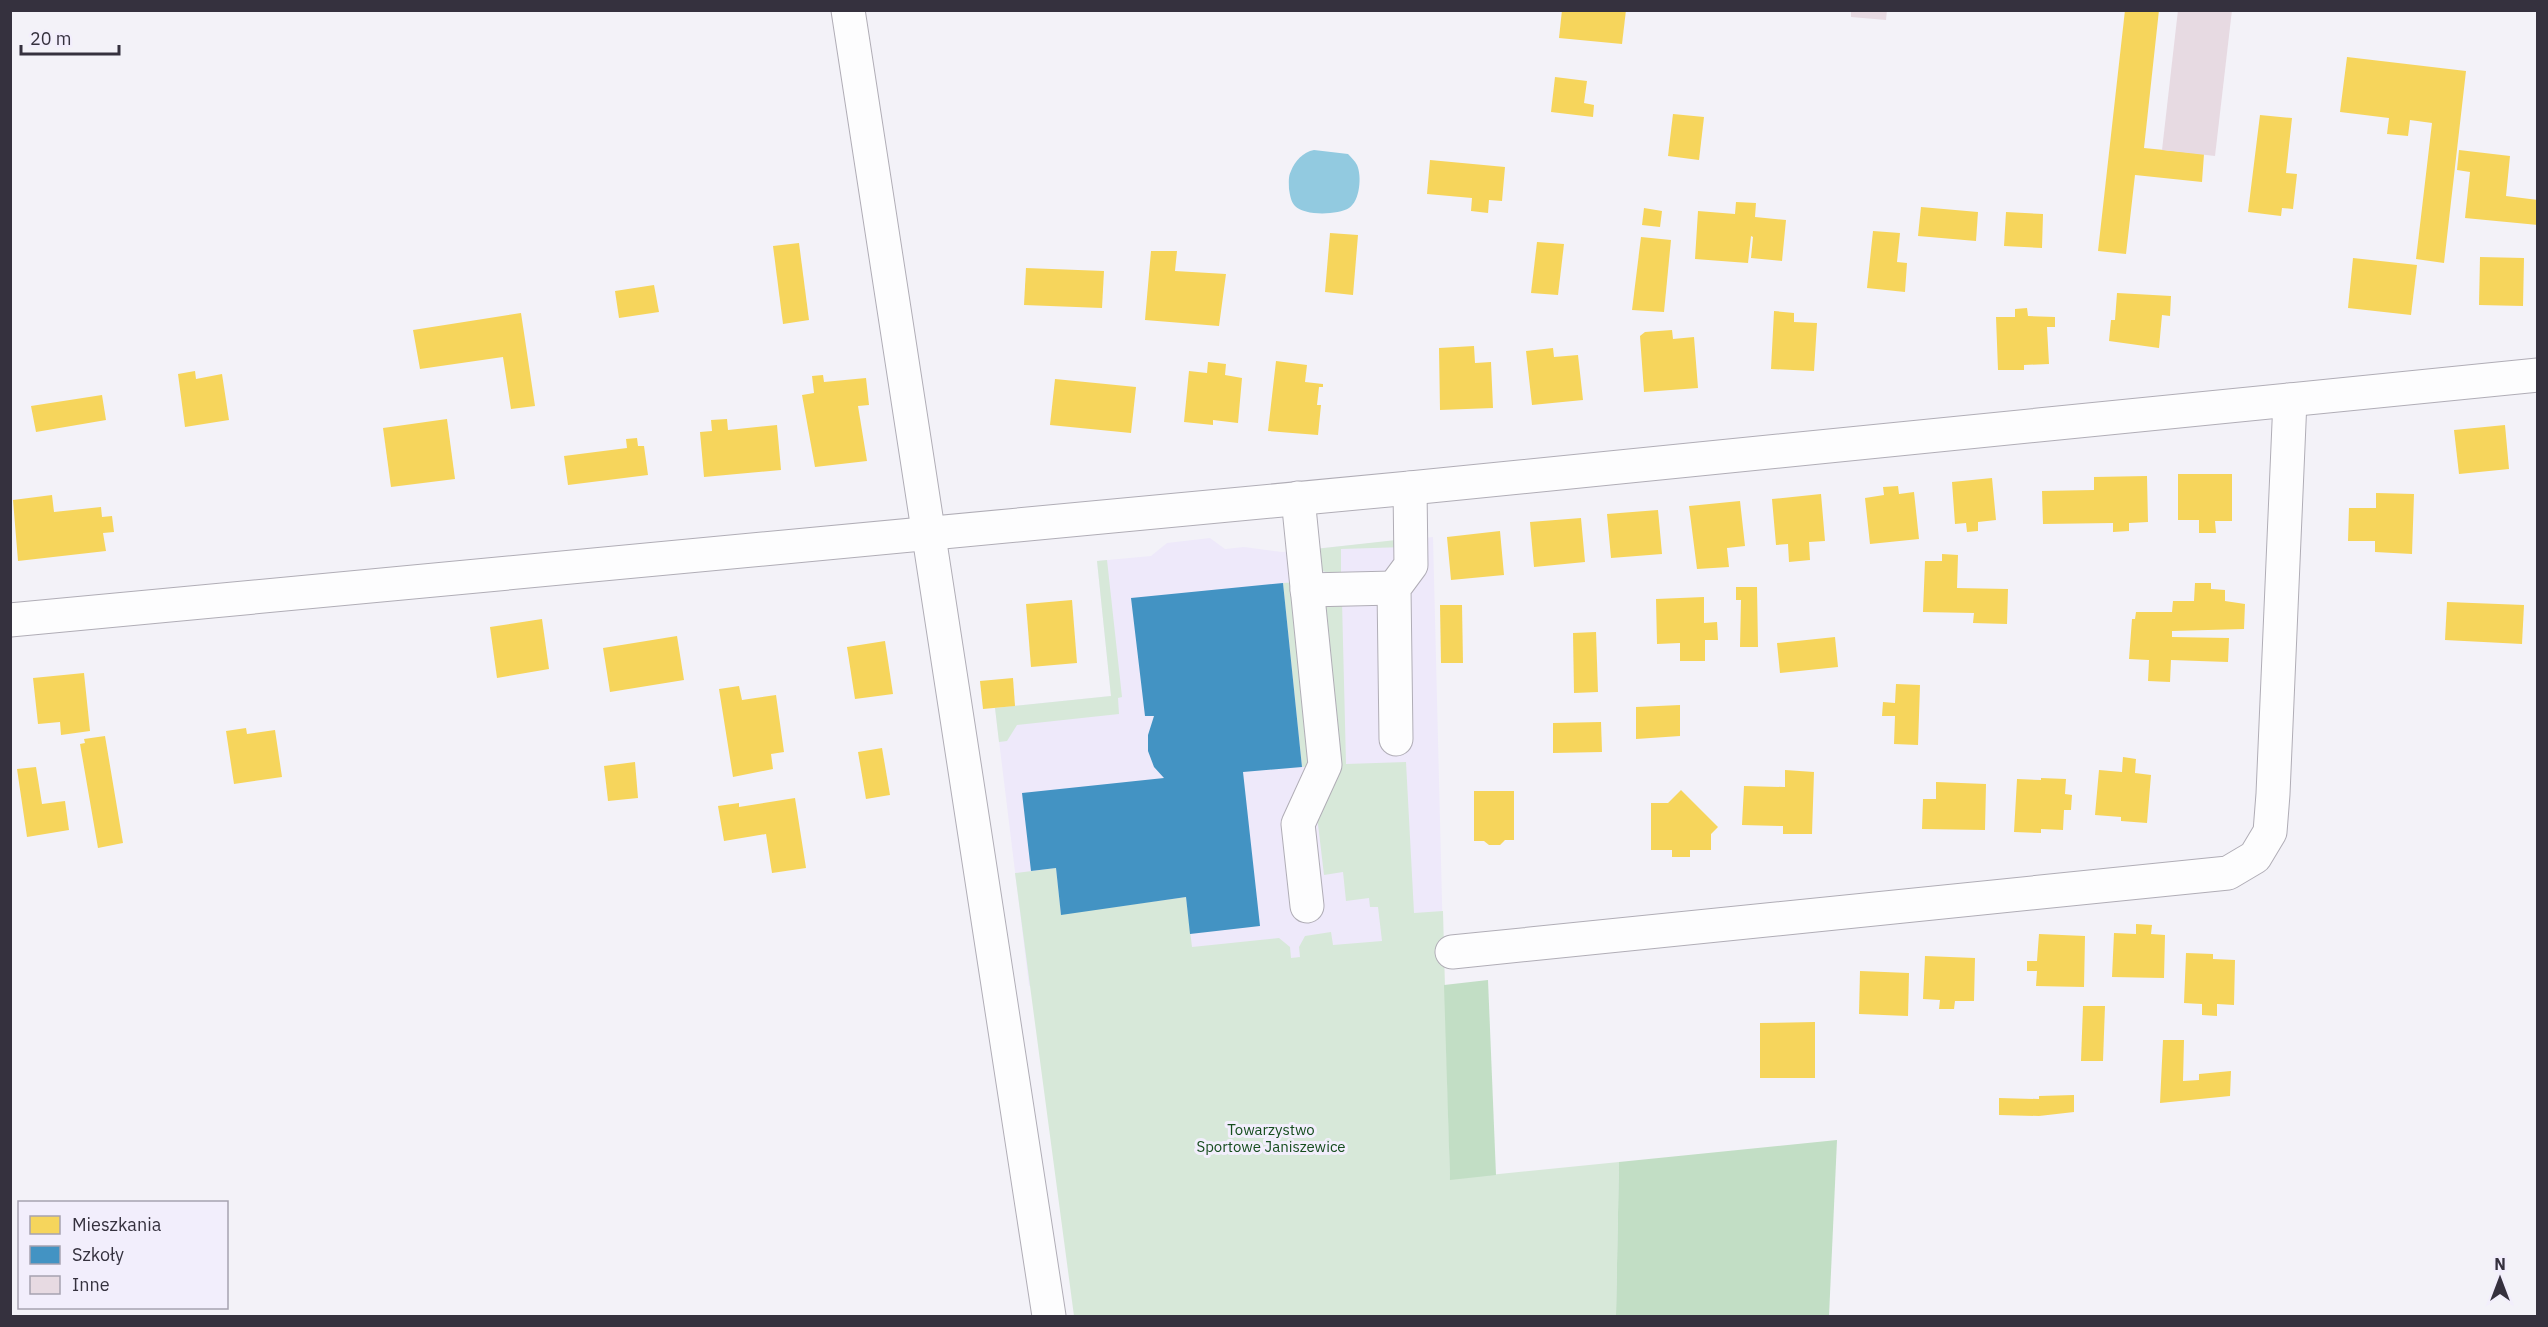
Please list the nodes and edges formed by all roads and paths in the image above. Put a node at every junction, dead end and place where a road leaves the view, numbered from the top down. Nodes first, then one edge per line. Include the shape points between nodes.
1 (848, 10) edge
2 (2538, 375) edge
3 (2290, 400) junction
4 (1410, 488) junction
5 (1298, 498) junction
6 (930, 533) junction
7 (1394, 588) junction
8 (1307, 590) junction
9 (10, 620) edge
10 (1396, 740) dead end
11 (1307, 906) dead end
12 (1452, 952) dead end
13 (1049, 1317) edge

1 - 6 street
2 - 3 street
3 - 4 street
3 - 12 street via 2273,794 2270,832 2255,857 2228,873
4 - 5 street
4 - 7 street via 1411,565
5 - 6 street
5 - 8 street
6 - 9 street
6 - 13 street
7 - 8 street
7 - 10 street
8 - 11 street via 1325,765 1298,824

